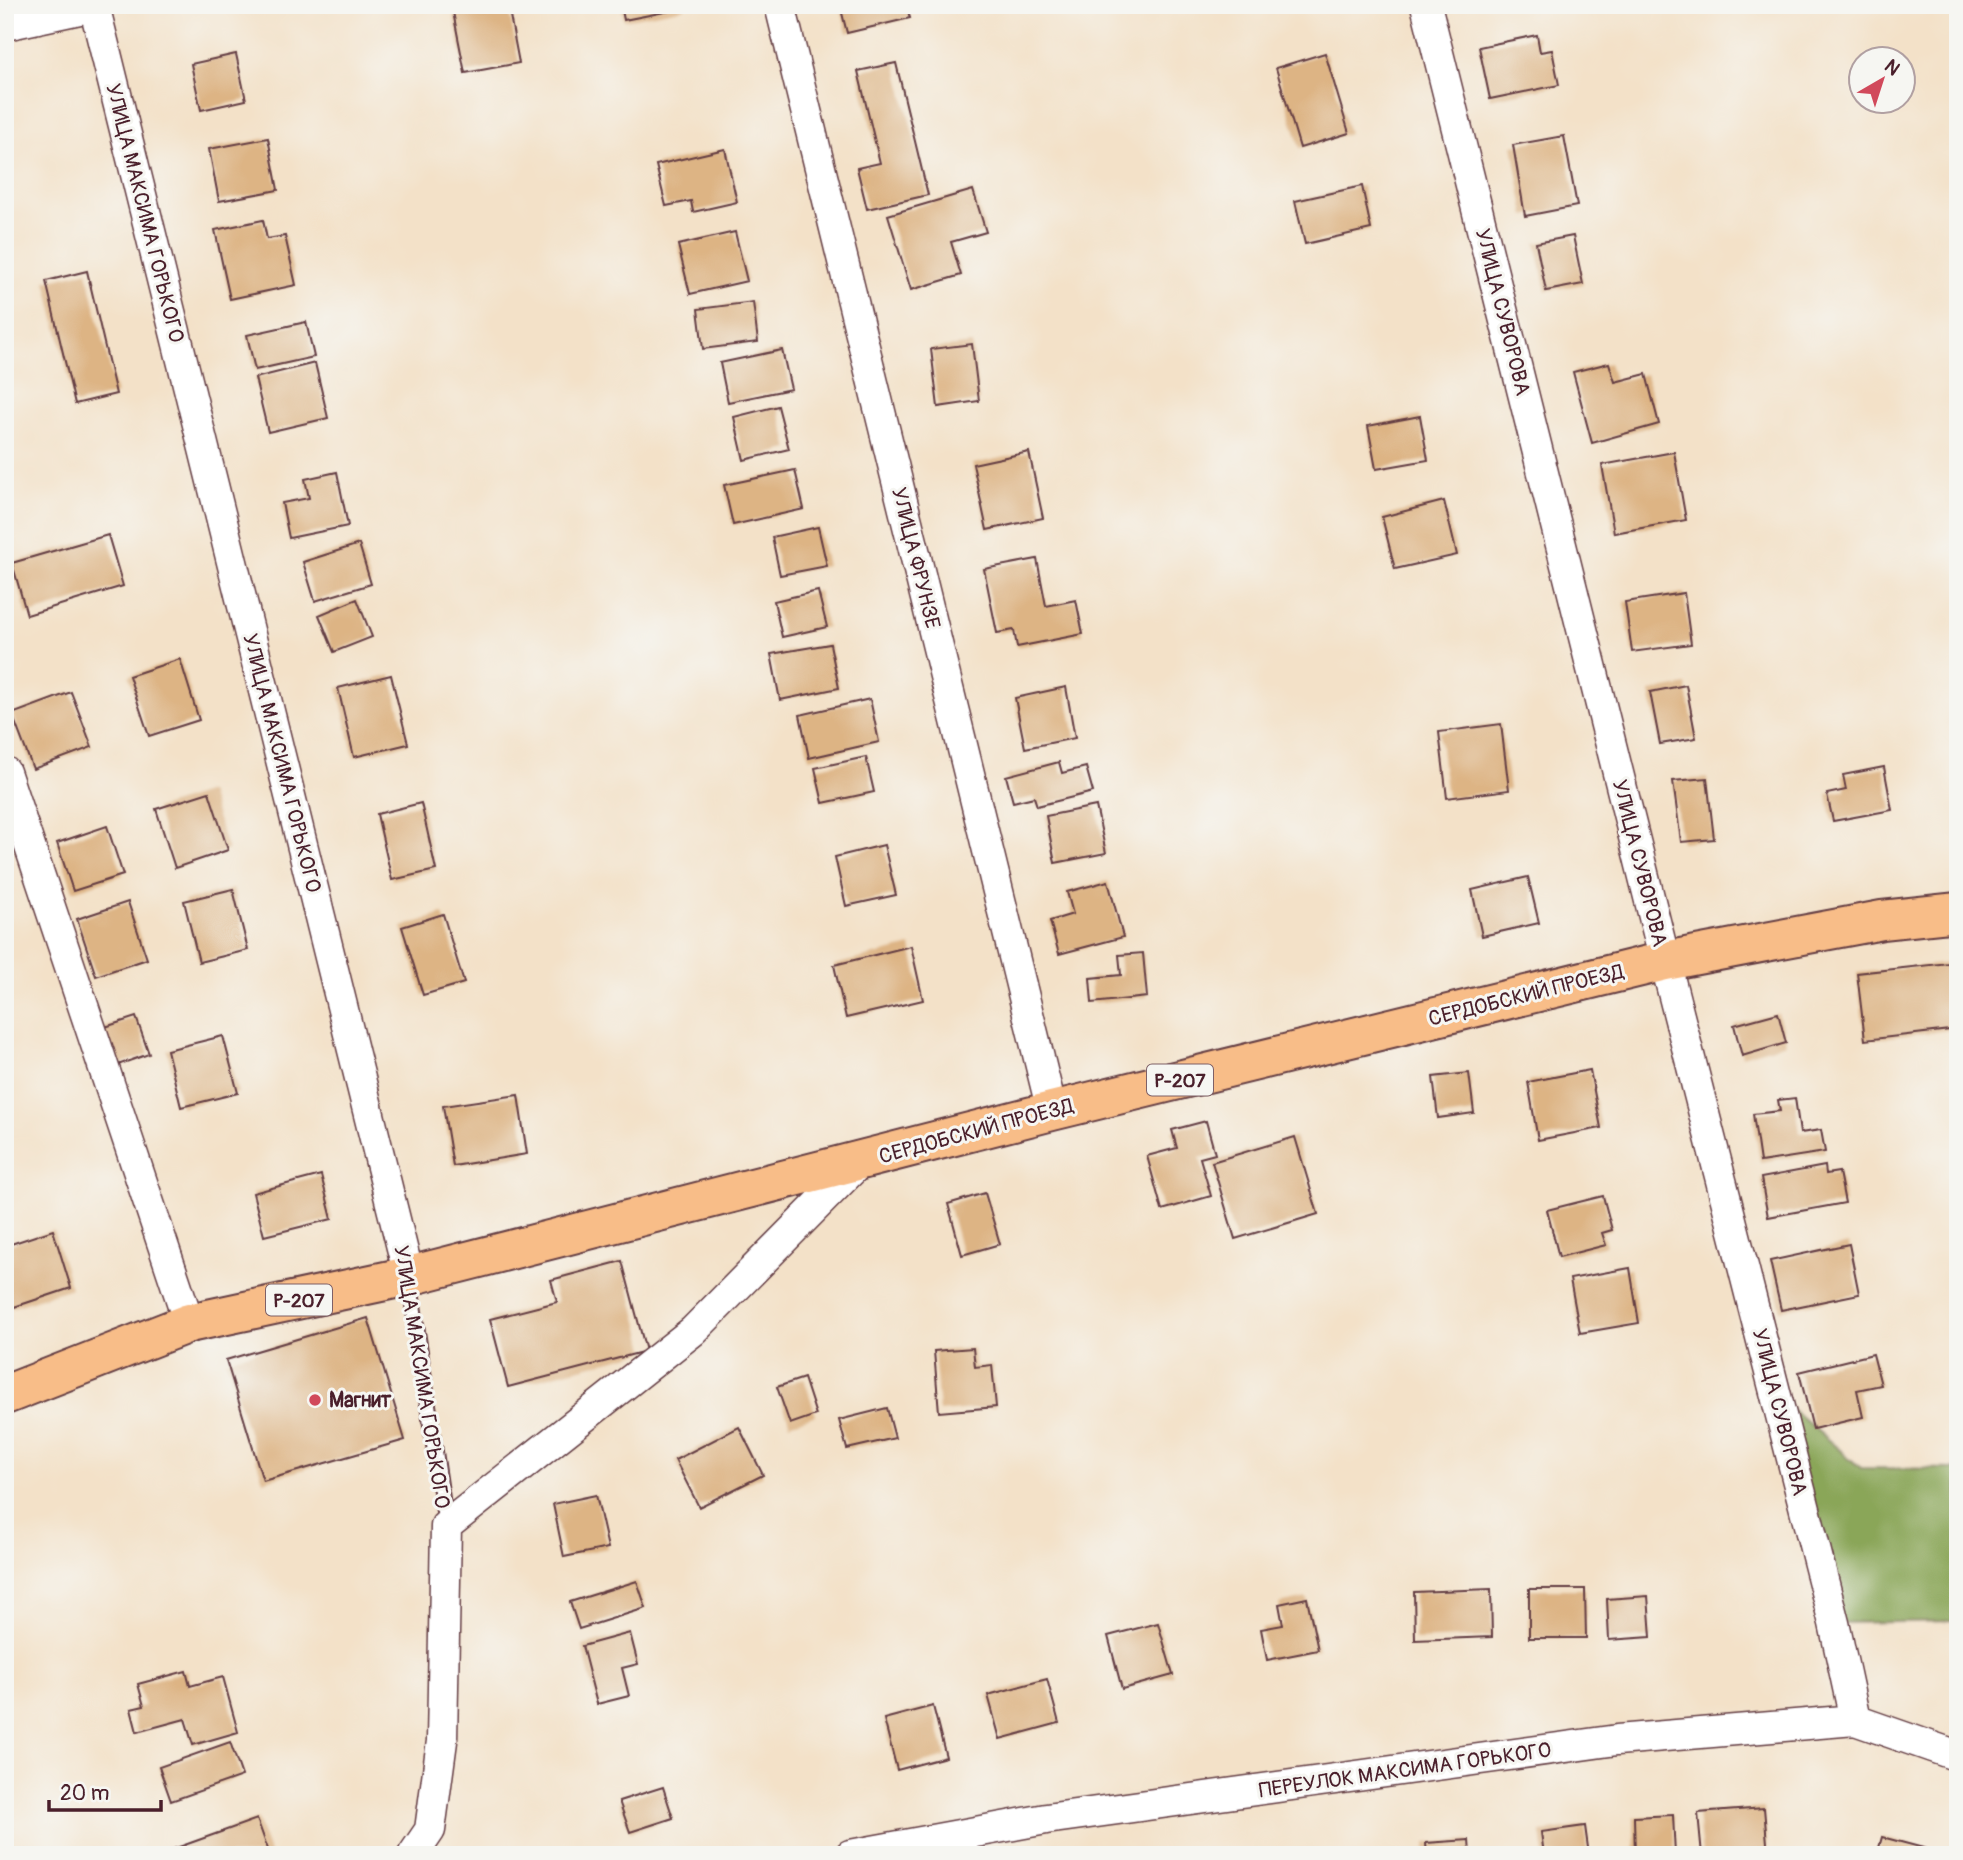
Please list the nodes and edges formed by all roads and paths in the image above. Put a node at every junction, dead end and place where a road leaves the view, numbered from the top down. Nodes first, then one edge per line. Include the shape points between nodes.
1 (780, 5) edge
2 (1426, 5) edge
3 (95, 6) edge
4 (5, 25) edge
5 (5, 772) edge
6 (1958, 912) edge
7 (1665, 961) junction
8 (1052, 1111) junction
9 (860, 1162) junction
10 (409, 1276) junction
11 (189, 1323) junction
12 (5, 1395) edge
13 (446, 1526) junction
14 (1855, 1720) junction
15 (1958, 1756) edge
16 (413, 1855) edge
17 (850, 1855) edge

1 - 8 street, УЛИЦА ФРУНЗЕ
2 - 7 street, УЛИЦА СУВОРОВА
3 - 4 street
3 - 10 street, УЛИЦА МАКСИМА ГОРЬКОГО
5 - 11 street
6 - 7 main road, СЕРДОБСКИЙ ПРОЕЗД / Р-207 via 1882,920
7 - 8 main road, СЕРДОБСКИЙ ПРОЕЗД / Р-207
7 - 14 street, УЛИЦА СУВОРОВА
8 - 9 main road, СЕРДОБСКИЙ ПРОЕЗД / Р-207
9 - 10 main road, СЕРДОБСКИЙ ПРОЕЗД / Р-207
9 - 13 street, УЛИЦА МАКСИМА ГОРЬКОГО via 693,1331
10 - 11 main road, СЕРДОБСКИЙ ПРОЕЗД / Р-207
10 - 13 lane, УЛИЦА МАКСИМА ГОРЬКОГО
11 - 12 main road, СЕРДОБСКИЙ ПРОЕЗД / Р-207
13 - 16 street, УЛИЦА МАКСИМА ГОРЬКОГО via 442,1741 430,1830
14 - 15 street, ПЕРЕУЛОК МАКСИМА ГОРЬКОГО
14 - 17 street, ПЕРЕУЛОК МАКСИМА ГОРЬКОГО via 1617,1740 1046,1819

